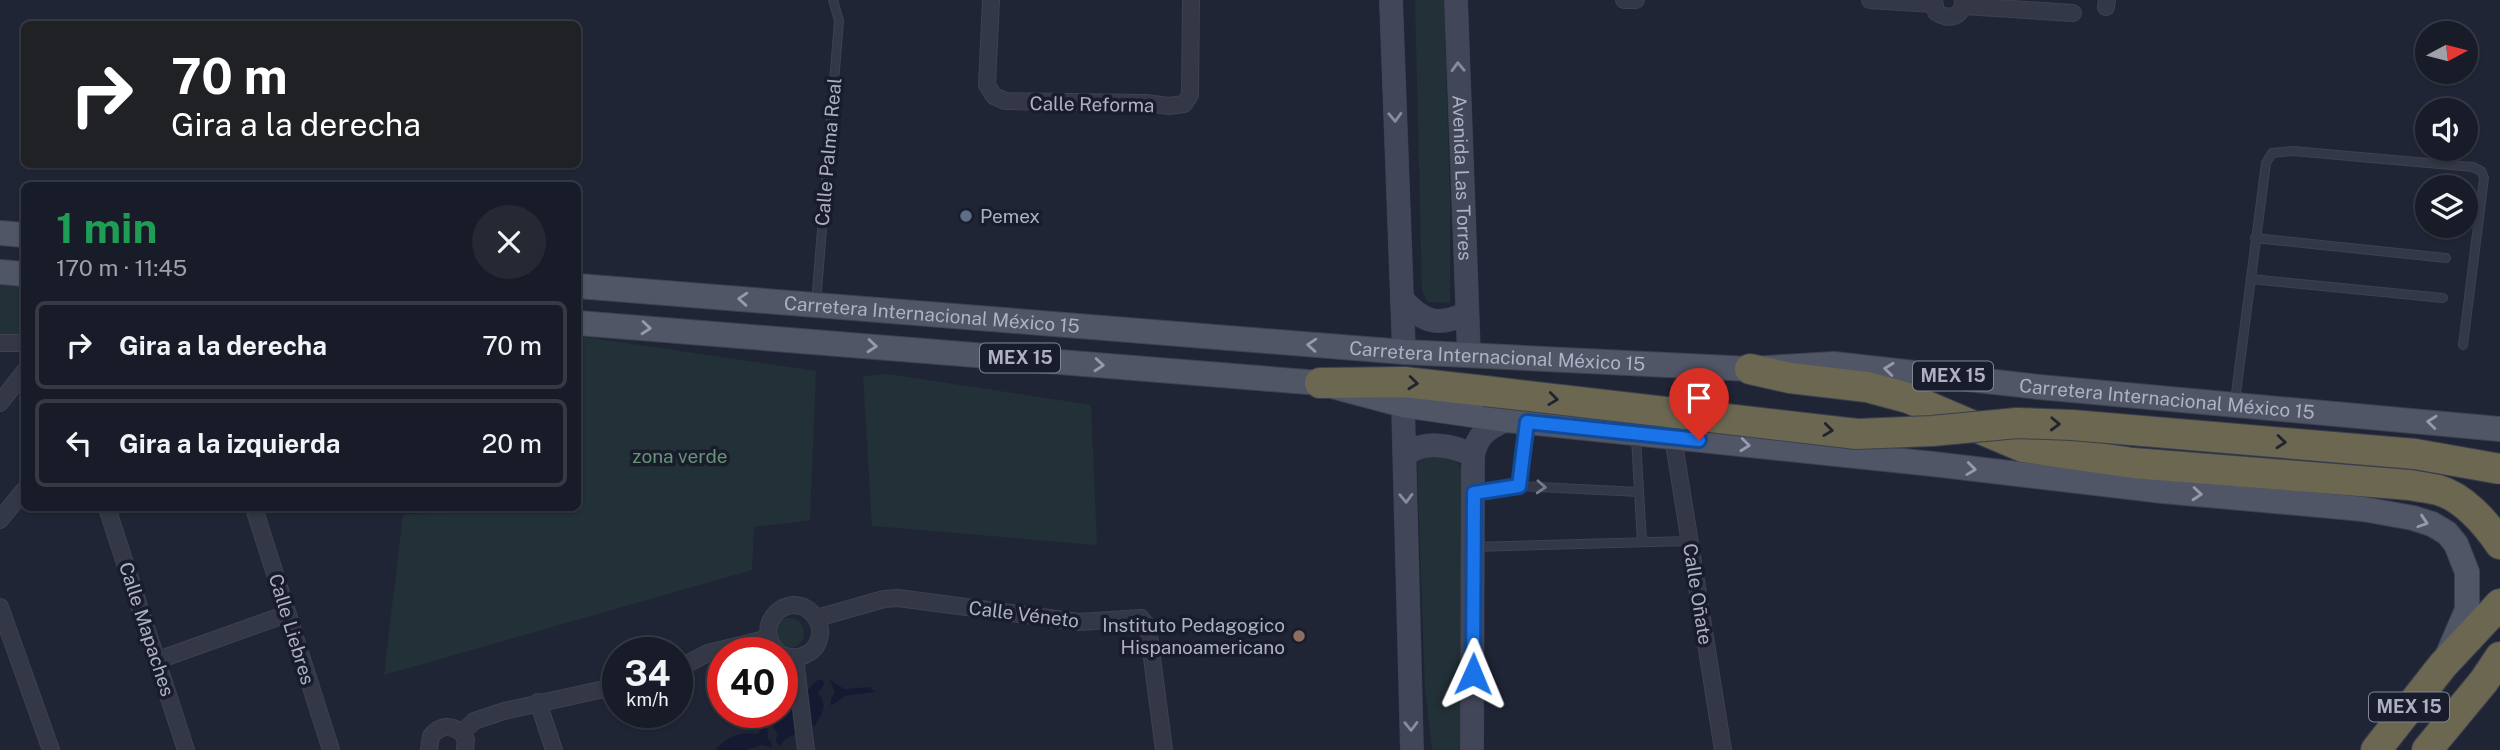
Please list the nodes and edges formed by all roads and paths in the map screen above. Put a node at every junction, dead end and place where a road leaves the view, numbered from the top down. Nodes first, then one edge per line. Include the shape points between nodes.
1 (833, 0) edge
2 (991, 0) edge
3 (1191, 0) edge
4 (1391, 0) edge
5 (1456, 0) edge
6 (1624, 0) edge
7 (1636, 0) edge
8 (1870, 0) edge
9 (1934, 2) edge
10 (1963, 3) edge
11 (2073, 13) dead end
12 (0, 233) edge
13 (21, 235) edge
14 (2255, 238) junction
15 (2446, 258) dead end
16 (0, 272) edge
17 (21, 274) edge
18 (2251, 279) junction
19 (581, 286) edge
20 (2444, 298) dead end
21 (1402, 299) junction
22 (816, 305) junction
23 (1467, 313) junction
24 (581, 323) edge
25 (0, 343) edge
26 (21, 344) edge
27 (2463, 345) dead end
28 (1404, 352) junction
29 (1469, 355) junction
30 (1750, 369) junction
31 (21, 376) edge
32 (1320, 383) junction
33 (2, 398) edge
34 (2234, 404) junction
35 (1404, 405) junction
36 (1517, 421) junction
37 (2500, 429) edge
38 (1636, 433) junction
39 (1673, 437) junction
40 (1405, 456) junction
41 (1474, 456) junction
42 (2500, 469) edge
43 (1519, 486) junction
44 (1639, 492) junction
45 (1474, 493) junction
46 (21, 494) edge
47 (108, 511) edge
48 (255, 511) edge
49 (0, 520) edge
50 (1642, 541) junction
51 (1689, 541) junction
52 (2500, 544) edge
53 (1474, 548) junction
54 (2500, 604) edge
55 (0, 607) edge
56 (287, 614) junction
57 (817, 618) junction
58 (769, 637) edge
59 (798, 653) edge
60 (2500, 657) edge
61 (158, 660) junction
62 (2443, 665) junction
63 (798, 678) edge
64 (2500, 679) edge
65 (602, 689) edge
66 (538, 702) junction
67 (462, 733) junction
68 (51, 750) edge
69 (186, 750) edge
70 (331, 750) edge
71 (429, 750) edge
72 (465, 750) edge
73 (554, 750) edge
74 (806, 750) edge
75 (1164, 750) edge
76 (1412, 750) edge
77 (1472, 750) edge
78 (1723, 750) edge
79 (2376, 750) edge
80 (2427, 750) edge
81 (2441, 750) edge

1 - 22 lane, Calle Palma Real via 839,22
2 - 3 street, Calle Reforma via 987,85 994,96 1005,102 1169,106 1184,104 1190,95
4 -> 21 street
23 -> 5 street, Avenida Las Torres
6 - 7 street
8 - 9 street
9 - 10 street via 1936,12 1952,18
10 - 11 street
12 - 13 main road
14 - 15 lane
14 - 18 lane
14 - 27 lane via 2266,163 2272,153 2293,151 2481,171 2484,178
16 - 17 main road
18 - 20 lane
18 - 34 lane
22 -> 19 main road, Carretera Internacional México 15 / MEX 15
21 - 23 street via 1431,321 1450,321
21 - 28 street
28 -> 22 main road, Carretera Internacional México 15 / MEX 15
23 - 29 street, Avenida Las Torres
24 -> 32 main road, Carretera Internacional México 15 / MEX 15
25 - 26 street
28 - 29 main road, Carretera Internacional México 15 / MEX 15
29 - 30 main road, Carretera Internacional México 15 / MEX 15
34 -> 30 main road, Carretera Internacional México 15 / MEX 15 via 1834,364
30 - 52 highway via 1908,398 2023,447 2133,463 2438,490 2483,521
31 - 33 street
32 - 35 main road, Carretera Internacional México 15 / MEX 15
32 -> 42 highway, MEX 15, bridge via 1404,382 1857,434 2017,423 2073,425 2415,454
37 -> 34 main road, Carretera Internacional México 15 / MEX 15
35 - 36 main road, Carretera Internacional México 15 / MEX 15
35 - 40 street
36 - 38 main road, MEX 15
36 - 41 street via 1484,431 1475,444
36 - 43 lane
38 - 39 main road, MEX 15
38 - 44 lane
39 - 51 street, Calle Oñate
39 -> 62 main road, MEX 15 via 2363,509 2423,521 2447,533 2468,572 2467,610
40 - 41 street via 1414,450 1447,446
40 -> 76 street
41 - 45 street
43 -> 44 lane
43 - 45 lane
44 - 50 lane
45 - 53 street
46 - 49 street
47 - 61 street, Calle Mapaches
48 - 56 street, Calle Liebres
50 - 51 lane
50 - 53 lane
51 - 78 street, Calle Oñate
53 - 77 street
54 - 62 highway, MEX 15
55 - 68 street
56 - 61 street
56 - 70 street, Calle Liebres
57 - 58 street via 804,607 788,606 774,614
57 - 59 street via 817,644 811,651
57 - 75 street, Calle Véneto via 898,598 1079,622 1141,618 1148,627
60 - 80 highway, MEX 15
61 - 69 street, Calle Mapaches
62 - 79 highway, MEX 15
63 - 74 street
64 - 81 highway, MEX 15
65 - 66 street
66 - 67 street via 474,721
66 - 73 street
67 - 71 street via 440,727 431,736
67 - 72 street

